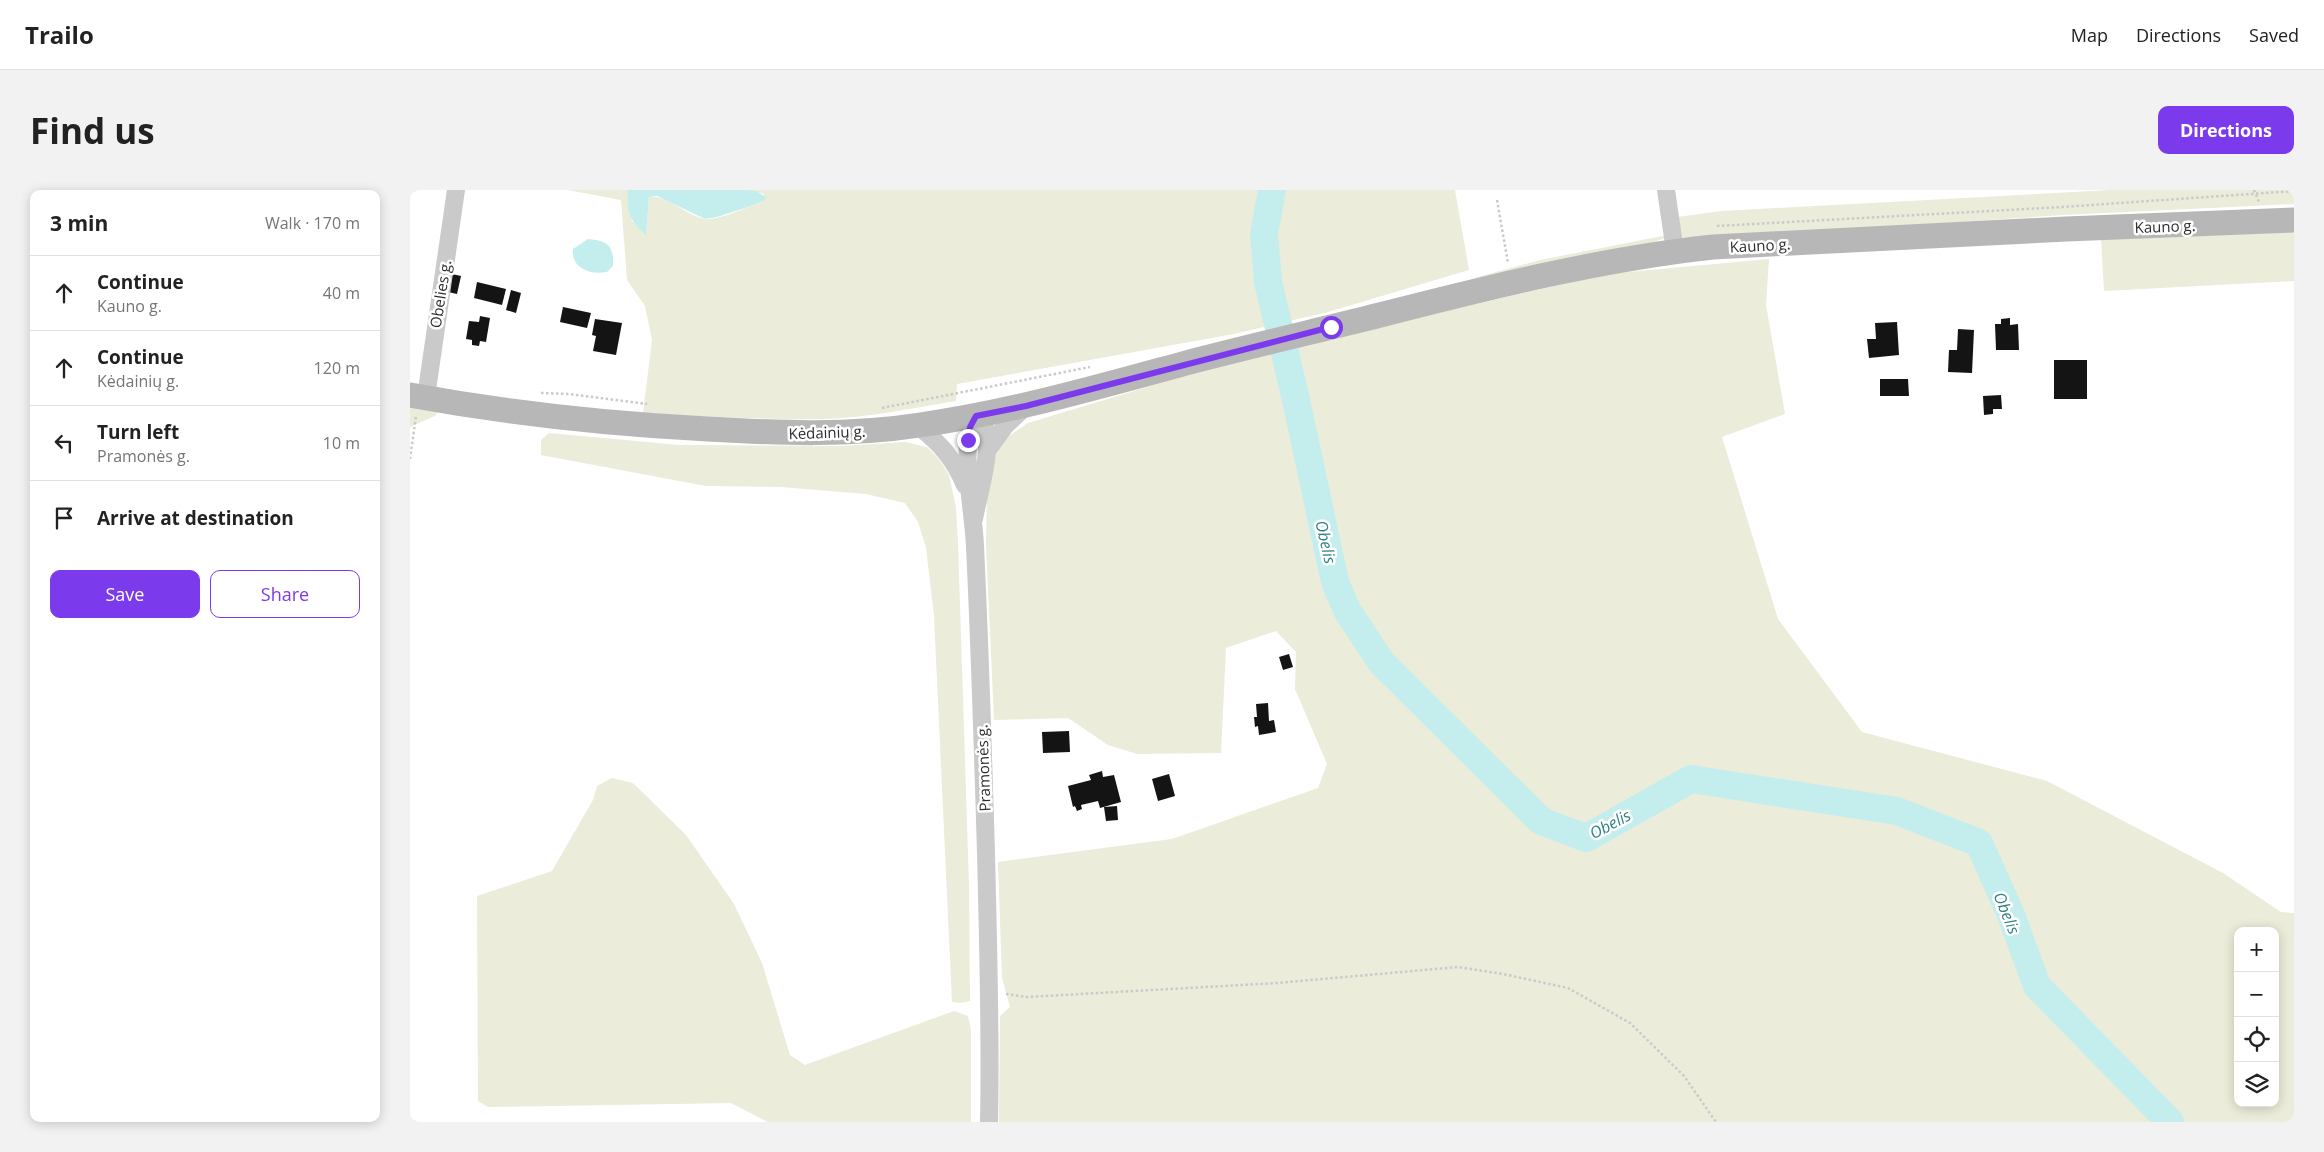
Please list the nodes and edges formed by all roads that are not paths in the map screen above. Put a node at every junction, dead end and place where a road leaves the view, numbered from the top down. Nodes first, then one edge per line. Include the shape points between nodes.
1 (456, 190) edge
2 (1666, 190) edge
3 (2294, 220) edge
4 (1675, 251) junction
5 (1237, 350) joint
6 (418, 396) edge
7 (1026, 406) junction
8 (976, 416) junction
9 (918, 426) junction
10 (987, 451) junction
11 (972, 501) junction
12 (974, 519) junction
13 (989, 1122) edge

1 - 6 street, Obelies g.
2 - 4 street
3 - 4 main road, Kauno g.
4 - 5 main road, Kauno g. via 1511,282
5 - 7 main road, Kėdainių g.
6 - 9 main road, Kėdainių g. via 522,413 681,428 794,434
7 - 8 main road, Kėdainių g.
7 - 10 street via 1005,426
8 - 9 main road, Kėdainių g.
8 - 10 street via 984,424
8 - 11 street, Pramonės g. via 968,440
9 - 11 street via 940,442 958,468
10 - 12 street
11 - 12 street, Pramonės g.
12 - 13 street, Pramonės g. via 990,991

